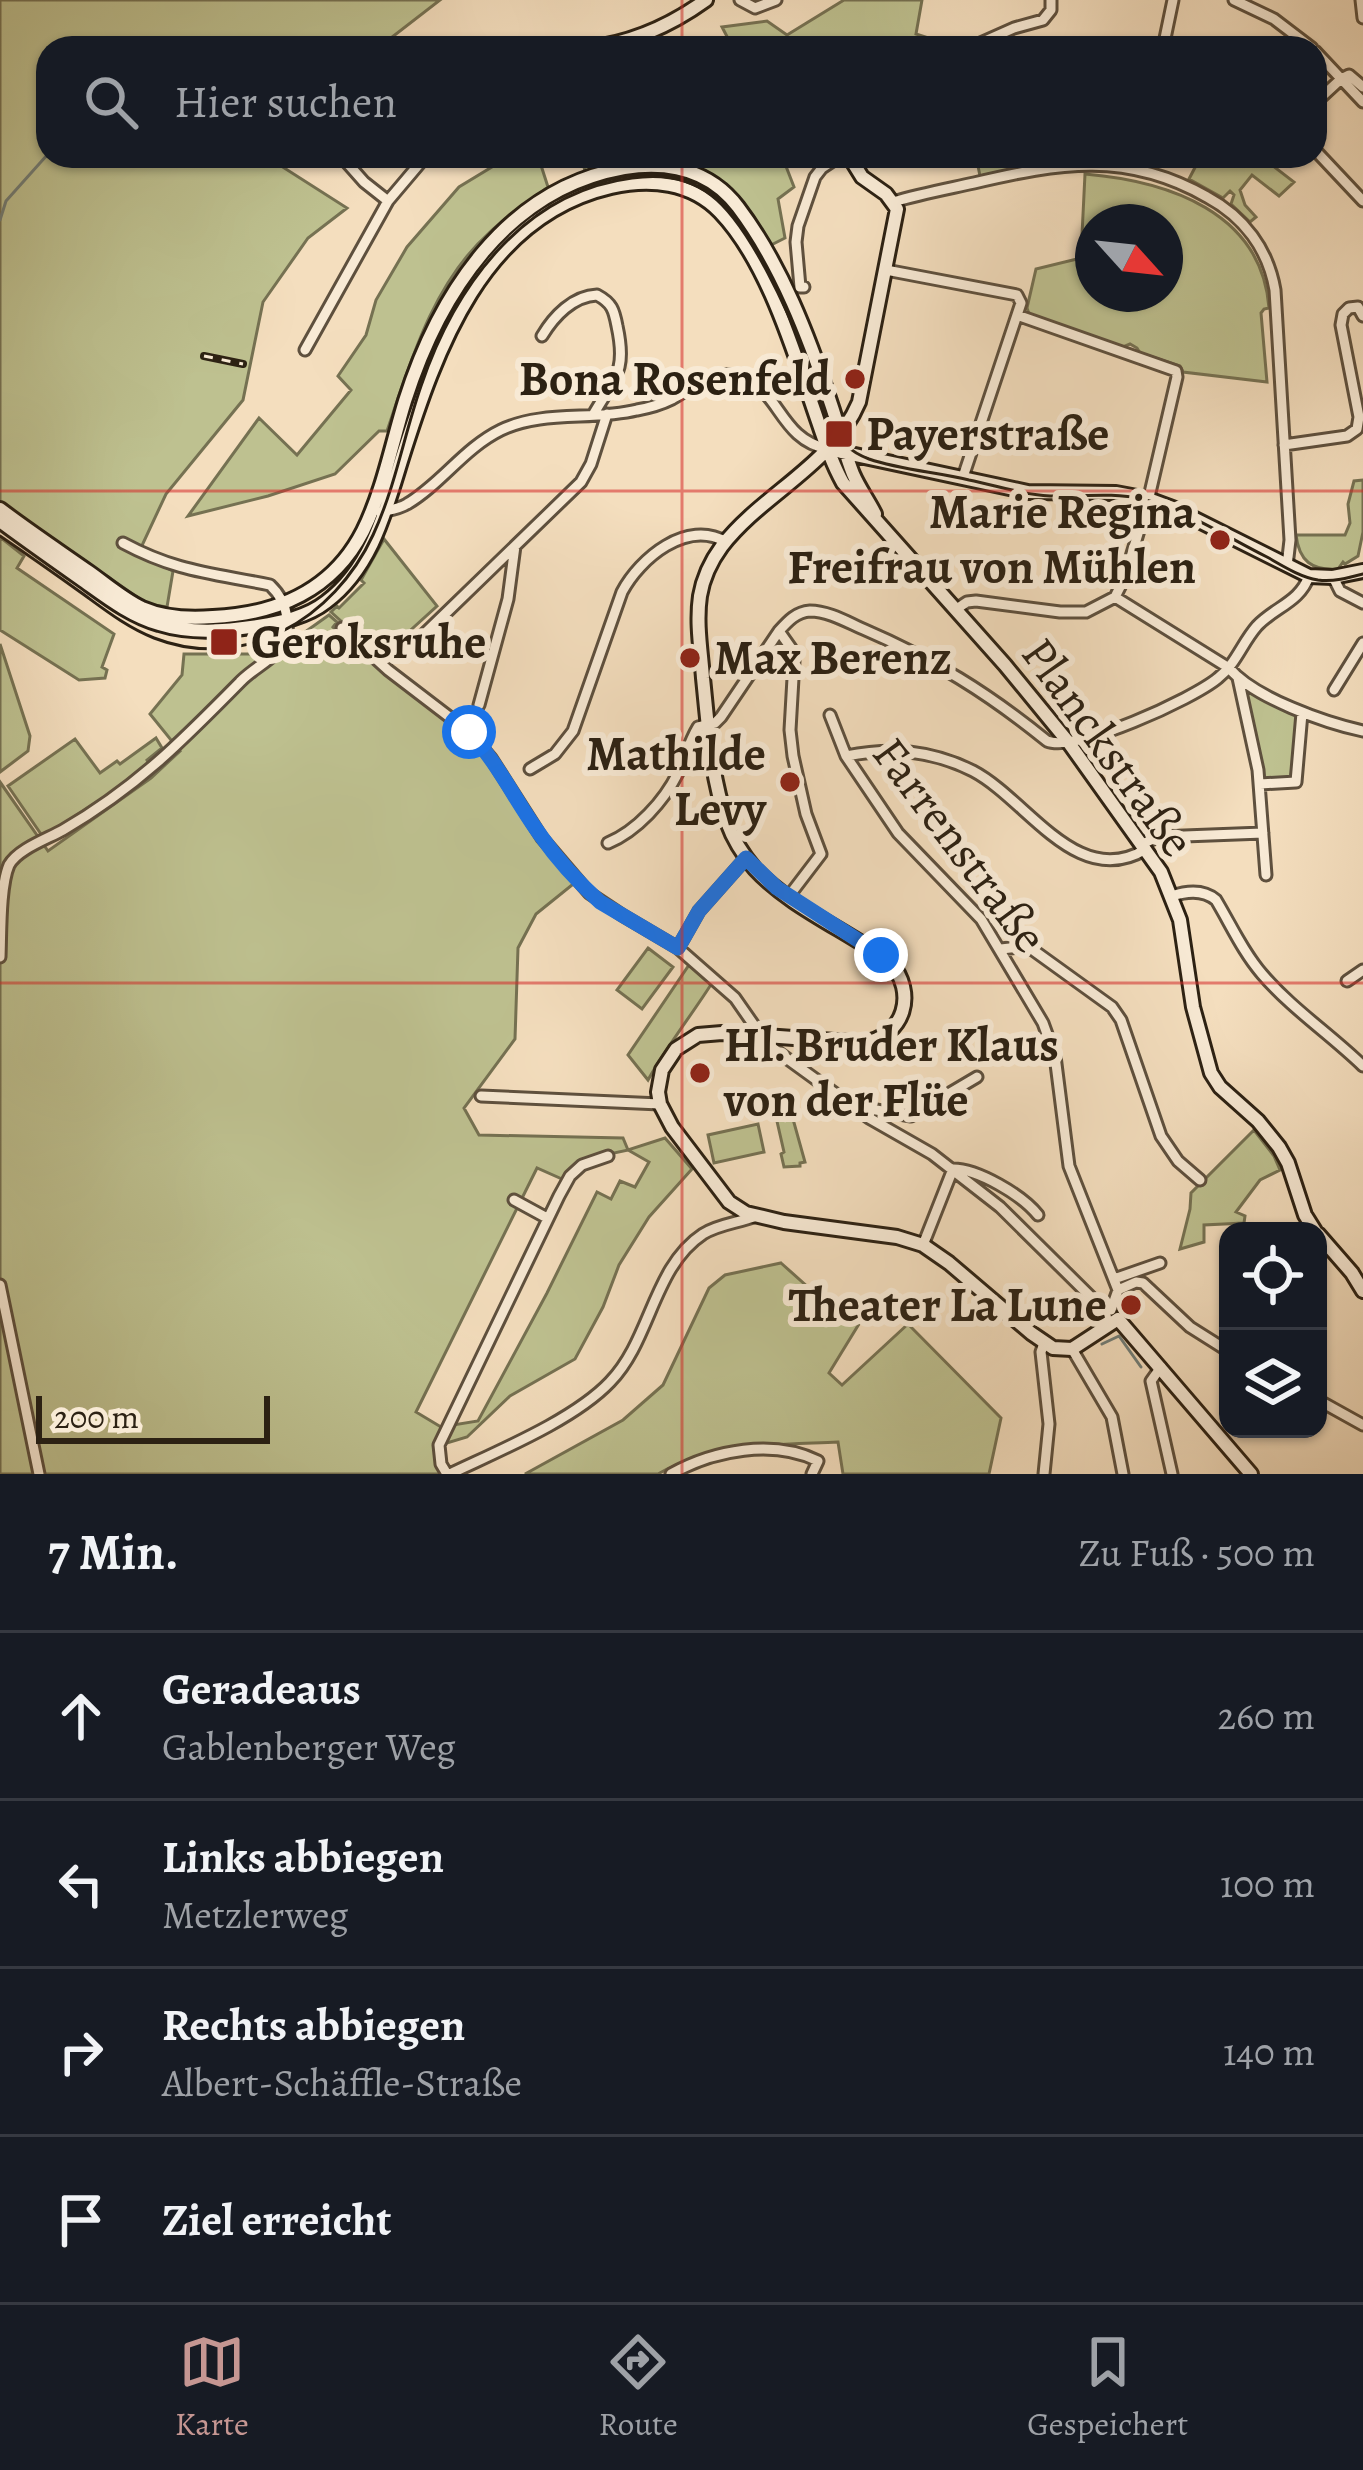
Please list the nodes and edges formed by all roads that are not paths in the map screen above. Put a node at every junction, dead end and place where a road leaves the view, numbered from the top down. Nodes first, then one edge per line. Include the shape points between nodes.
1 (706, 0) edge
2 (740, 0) edge
3 (776, 0) edge
4 (1052, 0) edge
5 (1173, 0) edge
6 (1234, 0) edge
7 (1361, 0) edge
8 (1363, 18) edge
9 (641, 36) edge
10 (994, 36) edge
11 (1166, 36) edge
12 (1295, 36) edge
13 (1327, 64) edge
14 (1341, 79) junction
15 (1363, 87) edge
16 (1327, 92) edge
17 (1363, 102) edge
18 (1327, 163) edge
19 (352, 168) edge
20 (416, 168) edge
21 (630, 168) edge
22 (676, 168) edge
23 (825, 168) edge
24 (854, 168) edge
25 (1038, 168) edge
26 (1122, 168) edge
27 (388, 201) junction
28 (1363, 201) edge
29 (893, 202) junction
30 (886, 270) junction
31 (804, 287) dead end
32 (314, 307) dead end
33 (327, 313) junction
34 (1017, 315) junction
35 (1363, 316) edge
36 (542, 336) dead end
37 (305, 350) dead end
38 (862, 390) junction
39 (830, 400) junction
40 (607, 414) junction
41 (593, 416) junction
42 (841, 434) junction
43 (1284, 445) junction
44 (815, 453) junction
45 (846, 453) junction
46 (875, 459) junction
47 (963, 477) junction
48 (1148, 499) junction
49 (0, 508) edge
50 (386, 511) junction
51 (370, 515) junction
52 (0, 521) edge
53 (880, 522) junction
54 (726, 542) junction
55 (123, 543) dead end
56 (515, 546) junction
57 (1287, 566) junction
58 (1363, 571) edge
59 (1310, 576) junction
60 (1334, 577) junction
61 (1115, 597) junction
62 (1363, 603) edge
63 (284, 604) junction
64 (958, 608) junction
65 (287, 620) junction
66 (342, 628) dead end
67 (779, 631) junction
68 (415, 643) dead end
69 (1363, 643) edge
70 (1229, 668) junction
71 (1238, 678) junction
72 (1334, 690) dead end
73 (479, 705) dead end
74 (1302, 713) junction
75 (830, 715) dead end
76 (707, 724) junction
77 (1363, 731) edge
78 (1069, 743) junction
79 (847, 756) junction
80 (530, 770) dead end
81 (1260, 784) junction
82 (1263, 833) junction
83 (608, 843) dead end
84 (1144, 847) junction
85 (746, 858) junction
86 (1266, 875) dead end
87 (789, 896) junction
88 (1172, 896) junction
89 (678, 948) junction
90 (1001, 949) junction
91 (0, 957) edge
92 (1363, 970) edge
93 (1347, 981) dead end
94 (763, 1037) junction
95 (1363, 1066) edge
96 (977, 1077) dead end
97 (481, 1096) dead end
98 (660, 1104) junction
99 (853, 1106) junction
100 (608, 1156) dead end
101 (953, 1169) junction
102 (1200, 1180) dead end
103 (514, 1200) dead end
104 (729, 1202) junction
105 (1038, 1215) dead end
106 (755, 1216) junction
107 (547, 1218) junction
108 (1310, 1222) edge
109 (712, 1229) junction
110 (1327, 1244) edge
111 (923, 1245) junction
112 (1160, 1263) dead end
113 (1116, 1284) junction
114 (0, 1286) edge
115 (1363, 1291) edge
116 (1114, 1315) junction
117 (1044, 1343) junction
118 (1219, 1345) edge
119 (1072, 1348) junction
120 (1162, 1367) junction
121 (1327, 1405) edge
122 (1363, 1425) edge
123 (39, 1474) edge
124 (448, 1474) edge
125 (671, 1474) edge
126 (812, 1474) edge
127 (1044, 1474) edge
128 (1124, 1474) edge
129 (1172, 1474) edge
130 (1251, 1474) edge

1 - 9 main road
2 - 3 street via 755,8
4 - 10 street via 1043,20
5 - 11 street
6 - 12 street
7 - 8 street
13 - 14 street
14 - 15 street via 1351,75
14 - 16 street
14 - 17 street
18 - 28 street
19 - 27 street
20 - 27 street
21 - 51 main road, Planckstraße via 567,186 524,212 469,268 421,356
22 - 39 main road, Planckstraße via 725,193 752,229
23 - 31 street via 798,226
24 - 29 main road
25 - 29 street
26 - 43 street via 1153,172 1218,203 1261,249 1272,272
27 - 33 street
29 - 30 main road
30 - 34 street via 1017,296
30 - 38 main road
32 - 33 street
33 - 37 street
34 - 47 street
34 - 48 street via 1176,371
35 - 43 street via 1353,306 1341,319 1357,429
36 - 41 street via 582,297 597,295 612,306 622,361
38 - 39 main road via 848,408
38 - 42 main road
39 - 42 main road, Planckstraße
40 - 41 street
40 - 44 street via 671,400 714,375 735,375 767,394
40 - 56 street via 587,474
41 - 50 street via 505,428 408,503
42 - 44 main road
42 - 45 main road, Planckstraße
42 - 46 main road
43 - 57 street
44 - 45 main road
44 - 50 main road, Planckstraße via 818,419 778,311 738,236 696,194 642,182 562,206 498,256 450,328
44 - 53 main road, Planckstraße
44 - 54 main road
45 - 46 main road
45 - 53 main road, Planckstraße
46 - 47 main road
47 - 48 main road via 1028,492
48 - 57 main road
48 - 61 street
49 - 63 main road via 146,609 211,617
50 - 51 street
50 - 65 main road, Planckstraße via 345,584 322,606
51 - 63 main road, Planckstraße via 335,570
52 - 65 main road via 152,622 219,631
53 - 64 main road, Planckstraße
54 - 76 main road via 703,583 699,610
54 - 80 street via 695,535 640,565 622,592 573,731
55 - 63 street via 191,572 270,586
56 - 68 street
56 - 73 street
57 - 59 main road
58 - 60 main road
59 - 60 main road
59 - 70 street via 1303,591 1256,627
60 - 62 street via 1340,591
61 - 64 street via 1086,612 976,601
61 - 70 street
63 - 65 street
64 - 78 main road, Planckstraße
65 - 91 street via 277,651 177,747 81,820 17,855 4,884
66 - 89 street via 469,732 542,838 600,902
67 - 76 street via 721,717
67 - 78 street via 801,613 830,615 946,668 1047,741
67 - 87 street via 794,662 793,756 821,854
69 - 72 street
70 - 71 street
70 - 78 street via 1172,706
71 - 74 street
71 - 81 street
74 - 77 street
74 - 81 street via 1296,782
75 - 79 street, Farrenstraße
76 - 83 street via 648,813
76 - 85 main road via 723,809
78 - 84 main road, Planckstraße
79 - 84 street via 893,750 943,758 993,784 1080,855 1120,861
79 - 90 street, Farrenstraße via 904,841
81 - 82 street
82 - 84 street via 1158,837
82 - 86 street
84 - 88 main road, Planckstraße
85 - 87 main road
85 - 89 street
87 - 94 main road via 890,962 905,987 905,1007 874,1041
88 - 95 street via 1190,891 1216,900 1263,975
88 - 108 main road, Planckstraße via 1211,1073 1280,1147
89 - 94 street
90 - 102 street via 1033,950 1112,1007 1161,1136
90 - 113 street, Farrenstraße via 1053,1048 1069,1166
92 - 93 street
94 - 98 main road via 709,1033 686,1041 662,1070
94 - 99 street
96 - 99 street via 911,1117
97 - 98 street
98 - 104 main road
99 - 101 street
100 - 107 street via 570,1176
101 - 105 street via 1017,1196
101 - 111 street
101 - 116 street
103 - 107 street
104 - 106 main road
104 - 109 street
106 - 109 street
106 - 111 main road
107 - 124 street via 440,1445
109 - 124 street via 673,1266 608,1384 538,1431
110 - 115 main road, Planckstraße
111 - 117 main road
112 - 113 street
113 - 116 street
113 - 118 street via 1143,1283
114 - 123 street
116 - 119 main road
116 - 120 main road
117 - 119 main road
117 - 127 street
119 - 128 street via 1112,1418
120 - 129 street via 1151,1381
120 - 130 main road
121 - 122 street
125 - 126 street via 739,1451 785,1448 818,1461

